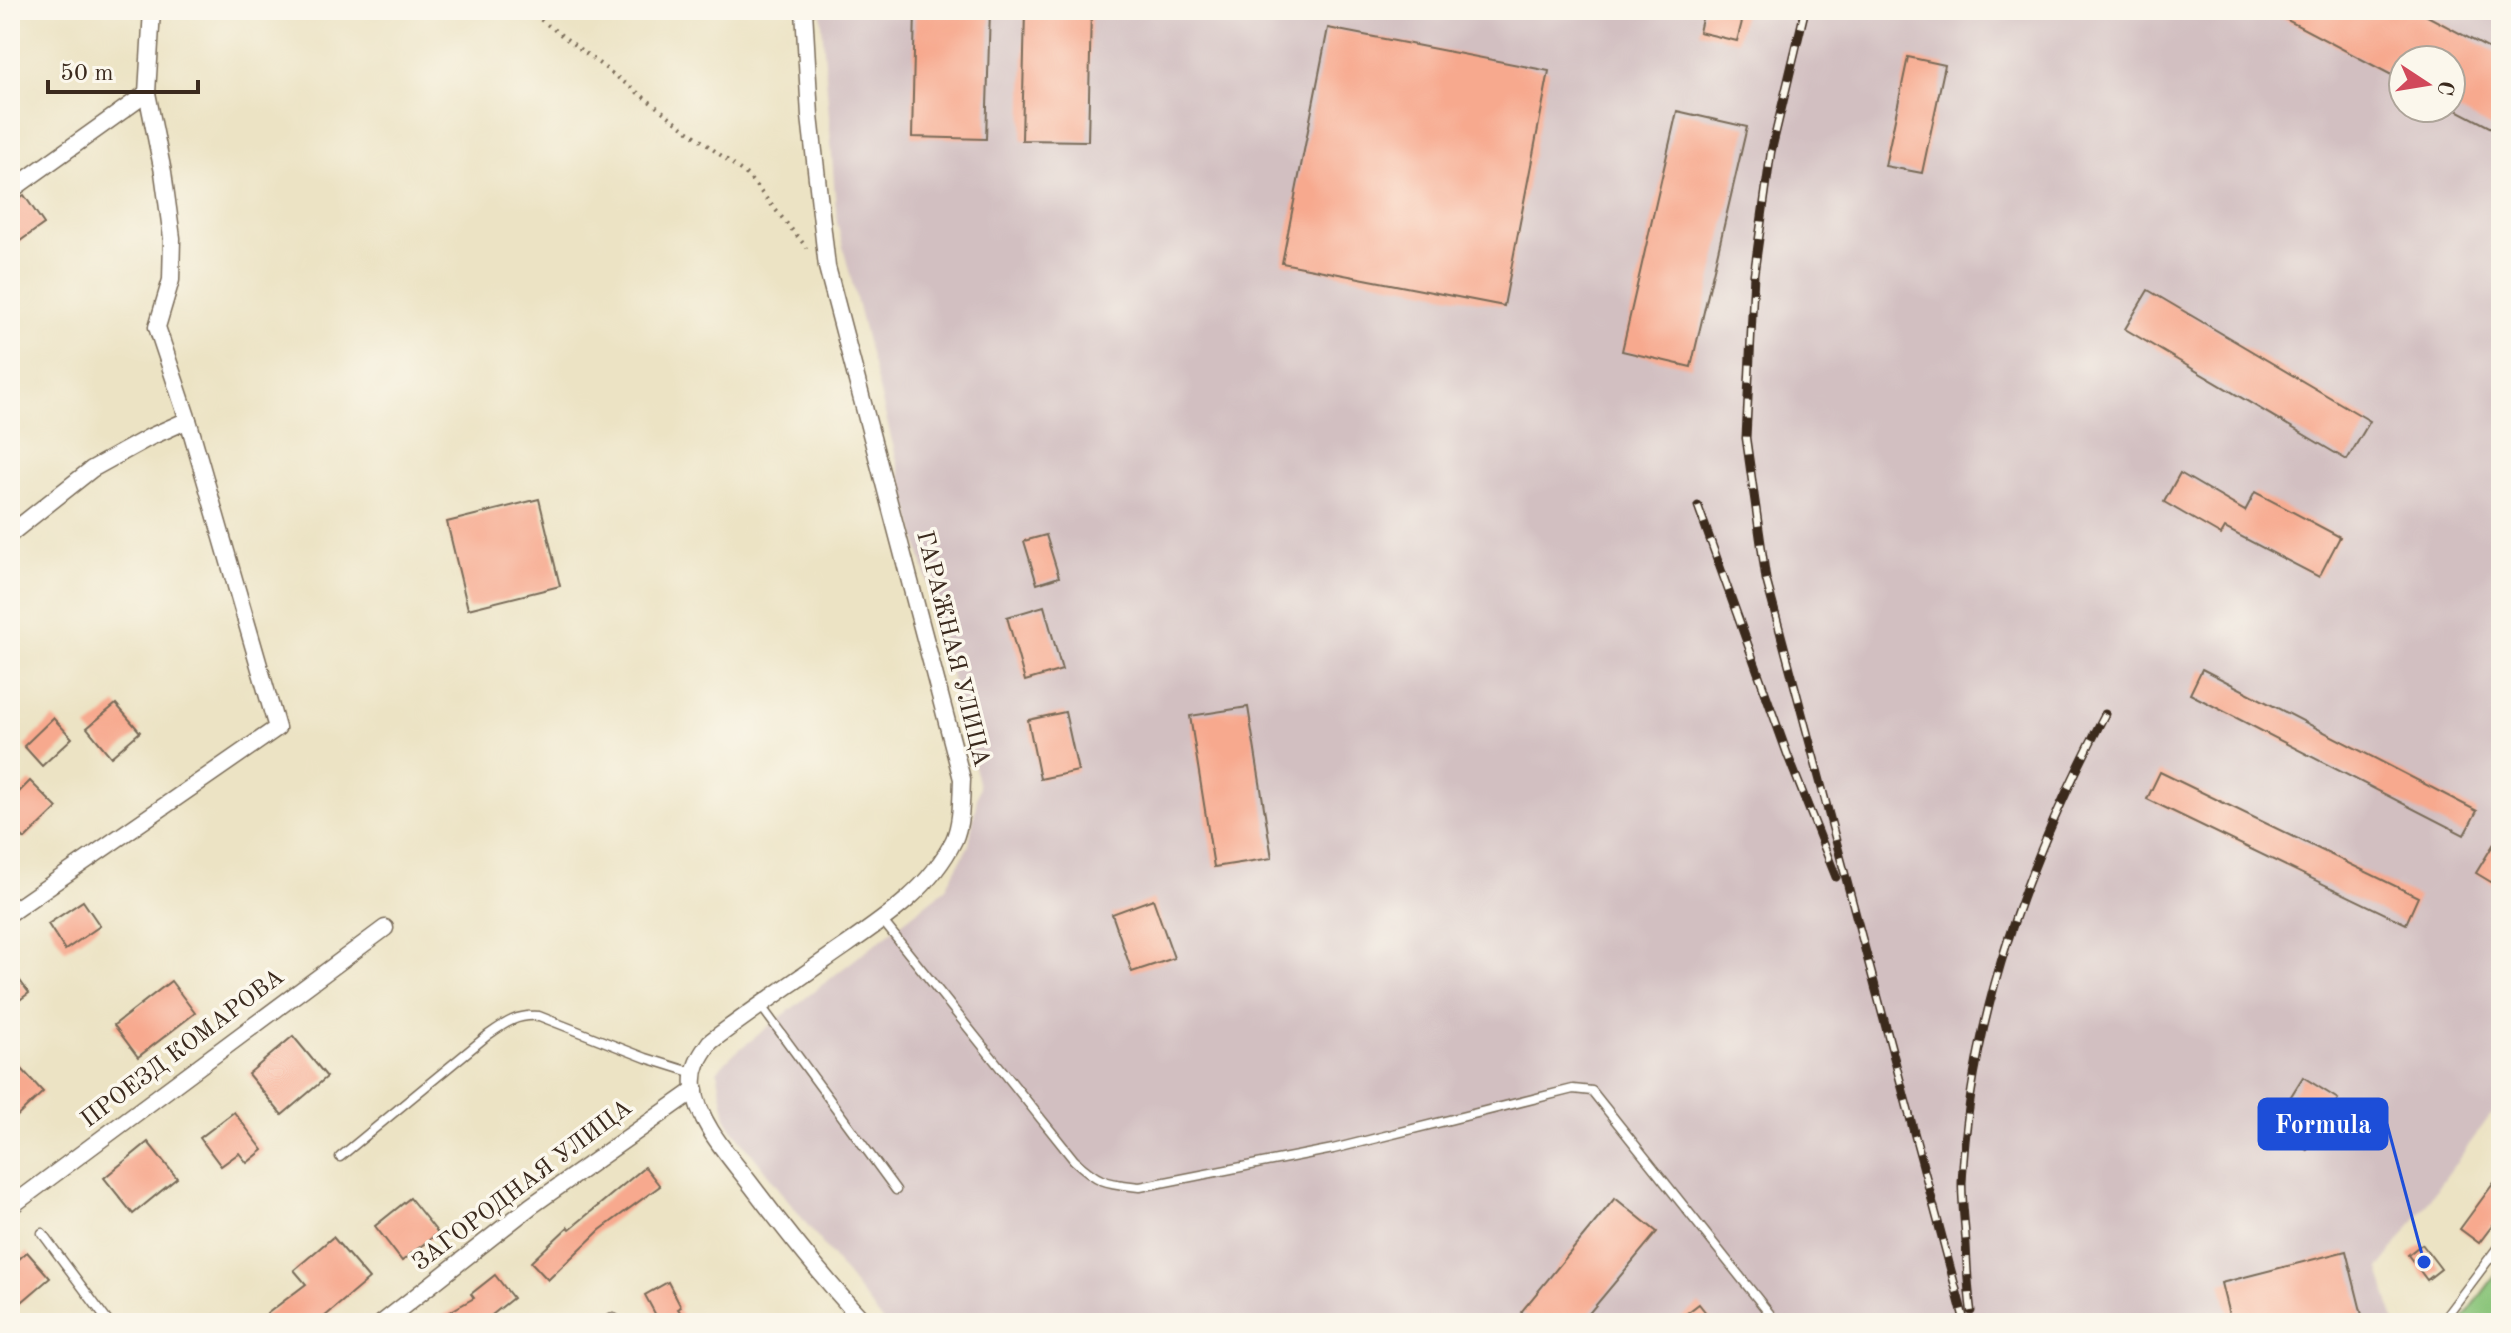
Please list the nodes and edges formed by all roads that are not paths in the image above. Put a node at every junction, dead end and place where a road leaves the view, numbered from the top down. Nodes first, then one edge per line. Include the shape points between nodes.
1 (152, 10) edge
2 (804, 10) edge
3 (147, 93) junction
4 (10, 191) edge
5 (188, 420) junction
6 (10, 534) edge
7 (10, 913) edge
8 (882, 920) junction
9 (385, 928) dead end
10 (760, 1005) junction
11 (694, 1082) junction
12 (340, 1157) dead end
13 (896, 1190) dead end
14 (10, 1207) edge
15 (42, 1233) dead end
16 (2501, 1243) edge
17 (109, 1323) edge
18 (382, 1323) edge
19 (865, 1323) edge
20 (1777, 1323) edge
21 (2441, 1323) edge

1 - 3 street
2 - 8 street, ГАРАЖНАЯ УЛИЦА via 827,267 962,779 956,836 943,860
3 - 4 street
3 - 5 street via 172,238 171,280 157,327
5 - 6 street via 92,469
5 - 7 street via 277,728
8 - 10 street, ГАРАЖНАЯ УЛИЦА
8 - 20 lane via 1093,1178 1140,1187 1333,1149 1573,1089 1592,1091
9 - 14 street, ПРОЕЗД КОМАРОВА
10 - 11 street, ГАРАЖНАЯ УЛИЦА via 710,1042 699,1058
10 - 13 lane
11 - 12 lane via 646,1058 539,1016 524,1015 488,1035
11 - 18 street, ЗАГОРОДНАЯ УЛИЦА
11 - 19 street via 717,1140 811,1265
15 - 17 lane
16 - 21 lane

